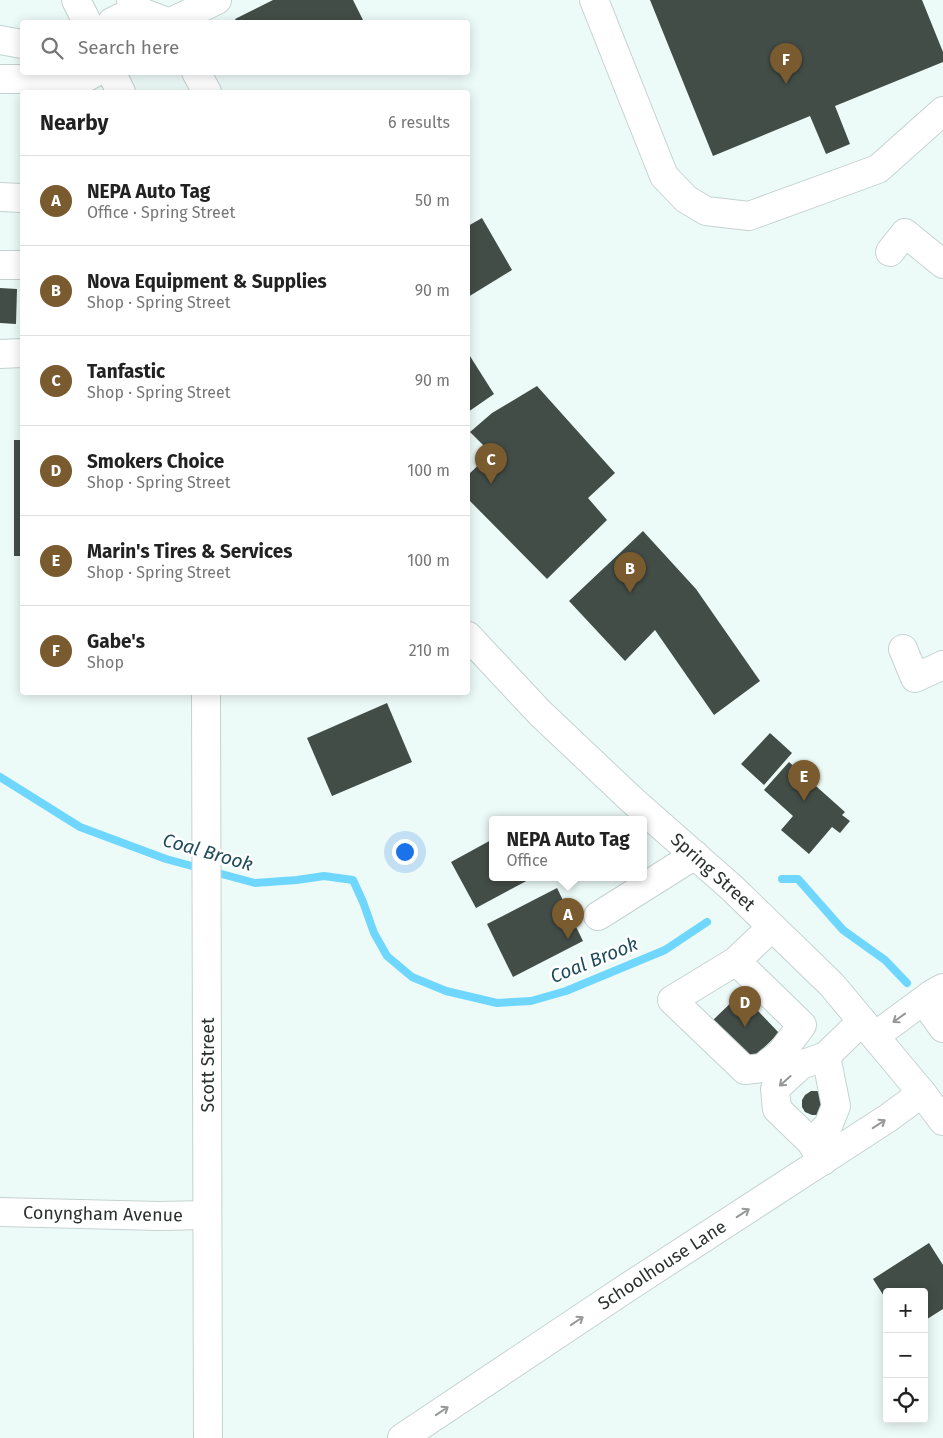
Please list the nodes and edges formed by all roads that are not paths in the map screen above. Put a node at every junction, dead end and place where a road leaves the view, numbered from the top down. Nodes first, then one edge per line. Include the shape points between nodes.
1 (76, 0) edge
2 (217, 0) edge
3 (594, 0) edge
4 (133, 5) edge
5 (86, 20) edge
6 (114, 20) edge
7 (163, 20) edge
8 (175, 20) edge
9 (0, 40) edge
10 (20, 44) edge
11 (90, 75) edge
12 (112, 75) edge
13 (198, 75) edge
14 (0, 79) edge
15 (34, 90) edge
16 (120, 90) edge
17 (206, 90) edge
18 (20, 91) edge
19 (0, 92) edge
20 (943, 111) edge
21 (0, 197) edge
22 (20, 198) edge
23 (890, 252) dead end
24 (943, 264) edge
25 (0, 265) edge
26 (20, 265) edge
27 (20, 353) edge
28 (0, 354) edge
29 (470, 638) edge
30 (903, 649) dead end
31 (943, 665) edge
32 (206, 695) edge
33 (694, 855) junction
34 (598, 916) dead end
35 (764, 918) junction
36 (736, 960) dead end
37 (934, 994) edge
38 (868, 1028) junction
39 (943, 1028) edge
40 (826, 1056) junction
41 (922, 1093) junction
42 (943, 1122) edge
43 (817, 1151) junction
44 (0, 1212) edge
45 (207, 1215) junction
46 (208, 1438) edge
47 (402, 1438) edge

1 - 5 street
2 - 8 street
3 - 20 street via 664,176 686,199 706,211 749,216 878,169
4 - 6 street
4 - 7 street
9 - 10 street
11 - 15 street via 72,85
12 - 16 street
13 - 17 street
14 - 15 street via 35,80
18 - 19 street
21 - 22 street
23 - 24 street via 905,233
25 - 26 street
27 - 28 street
29 - 33 street, Spring Street via 540,713
30 - 31 street via 915,678
32 - 45 street, Scott Street
33 - 34 street
33 - 35 street, Spring Street
35 - 36 street
35 - 38 street, Spring Street via 832,985
37 -> 38 street
37 - 39 street
38 - 40 street
38 - 41 street, Spring Street
40 - 43 street via 836,1106
40 -> 43 street via 801,1066 775,1089 777,1109
41 - 42 street, Spring Street
43 -> 41 street, Schoolhouse Lane via 888,1118
47 -> 43 street, Schoolhouse Lane via 628,1287
44 - 45 street, Conyngham Avenue
45 - 46 street, Scott Street

